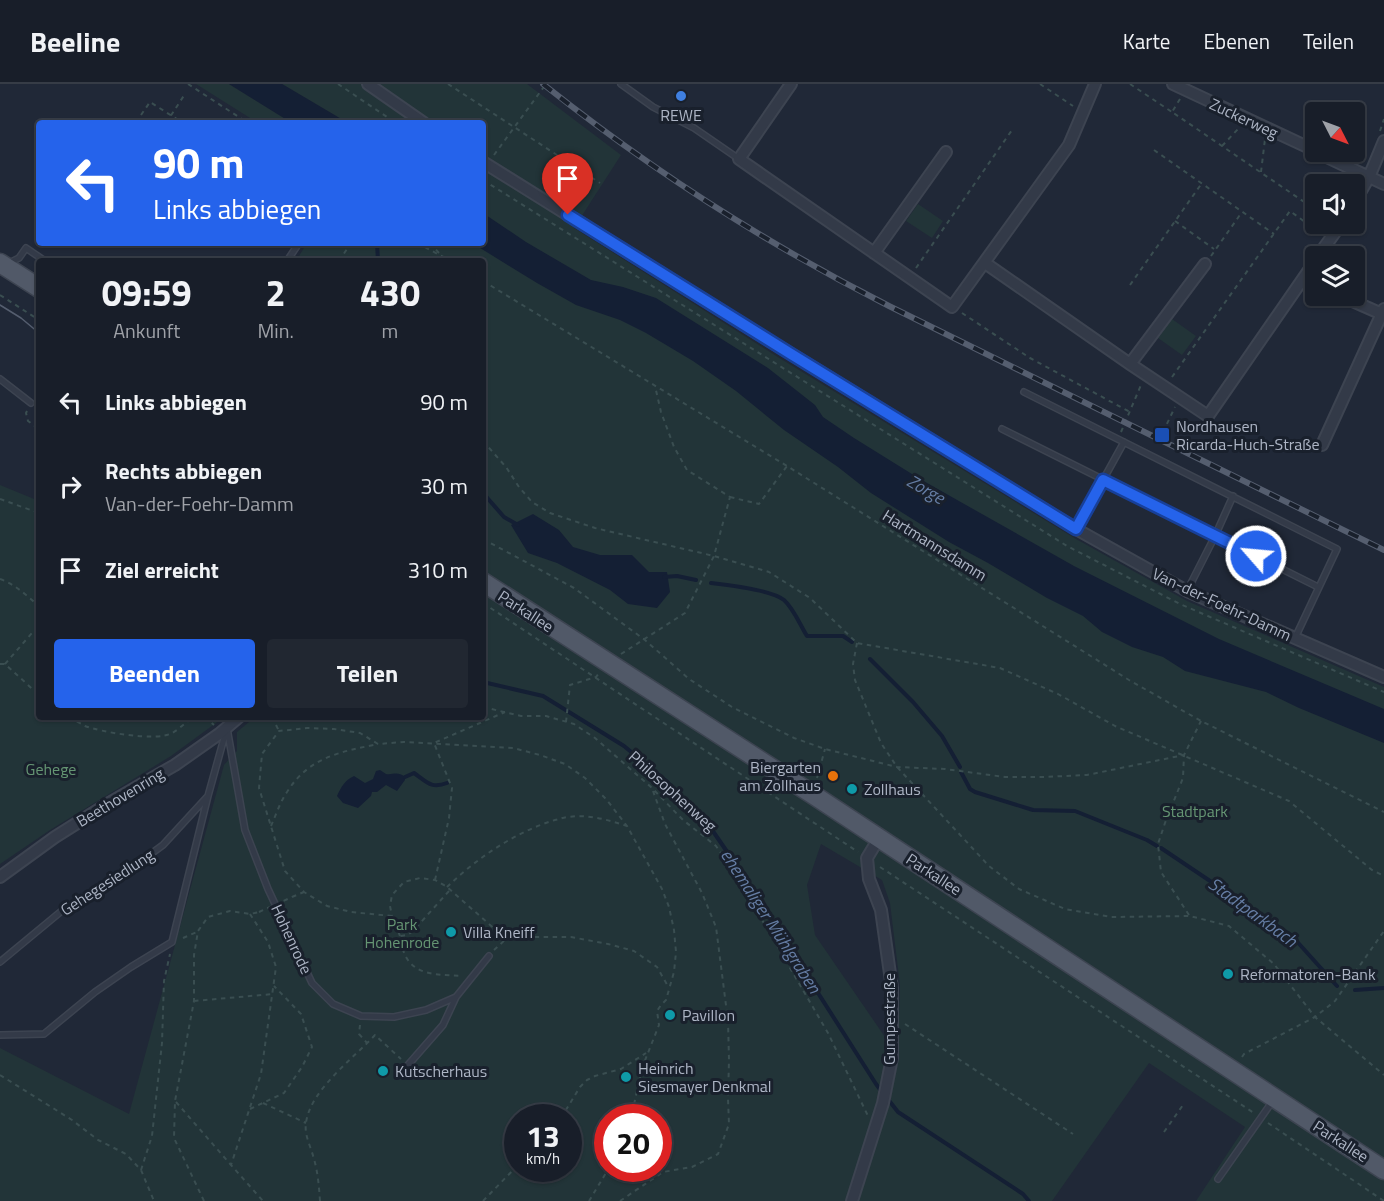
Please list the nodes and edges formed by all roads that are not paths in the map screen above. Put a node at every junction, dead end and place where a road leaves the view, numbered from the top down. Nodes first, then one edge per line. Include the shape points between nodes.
1 (368, 84) edge
2 (621, 84) edge
3 (791, 84) edge
4 (1095, 84) edge
5 (1173, 84) edge
6 (420, 120) edge
7 (1381, 141) edge
8 (1305, 146) edge
9 (946, 152) dead end
10 (738, 159) junction
11 (1338, 162) edge
12 (486, 164) edge
13 (1369, 177) junction
14 (1365, 184) edge
15 (1384, 184) edge
16 (874, 253) junction
17 (41, 258) edge
18 (985, 263) junction
19 (2, 264) edge
20 (1205, 264) road end
21 (1305, 275) edge
22 (36, 286) edge
23 (1365, 305) edge
24 (1383, 312) edge
25 (1130, 364) junction
26 (0, 379) edge
27 (1024, 392) dead end
28 (31, 403) road end
29 (1002, 429) dead end
30 (1121, 441) junction
31 (1322, 445) dead end
32 (1103, 480) junction
33 (1233, 496) junction
34 (1076, 529) junction
35 (1215, 536) junction
36 (486, 584) edge
37 (1318, 587) junction
38 (1187, 591) junction
39 (1295, 638) junction
40 (1384, 677) edge
41 (235, 720) edge
42 (227, 727) junction
43 (208, 795) junction
44 (879, 838) junction
45 (0, 877) edge
46 (489, 956) road end
47 (0, 962) edge
48 (456, 997) junction
49 (0, 1035) edge
50 (408, 1065) road end
51 (1275, 1098) junction
52 (1384, 1170) edge
53 (1218, 1179) dead end
54 (852, 1201) edge

1 - 6 street
2 - 10 lane
3 - 10 street
4 - 18 street via 1069,145
5 - 8 street, Zuckerweg
7 - 13 street
9 - 16 street
10 - 16 street
11 - 13 street, Zuckerweg
12 - 34 street, Van-der-Foehr-Damm
13 - 14 street
13 - 15 street, Zuckerweg
16 - 18 street via 952,307
17 - 19 lane via 26,248 19,258
18 - 25 street
19 - 22 main road
20 - 25 street
21 - 25 street via 1208,416
23 - 24 street
24 - 31 street
26 - 28 lane
27 - 30 lane
29 - 32 lane
30 - 32 lane
30 - 33 lane
32 - 34 lane
32 - 35 lane
33 - 35 lane
33 - 37 lane via 1337,549
34 - 38 street, Van-der-Foehr-Damm
35 - 37 lane
35 - 38 lane
36 - 44 main road, Parkallee via 601,670
37 - 39 lane
38 - 39 street, Van-der-Foehr-Damm
39 - 40 street, Van-der-Foehr-Damm
41 - 42 street, Beethovenring
42 - 43 lane, Gehegesiedlung
42 - 45 street, Beethovenring via 175,765 55,837
42 - 48 lane, Hohenrode via 245,830 312,983 333,1004 361,1016 394,1017 426,1010
43 - 47 lane, Gehegesiedlung via 163,845 64,909
43 - 49 lane via 172,942 104,986 44,1034
44 - 51 main road, Parkallee
44 - 54 street, Gumpestraße via 867,858 869,879 881,910 892,988 892,1058 883,1103
46 - 48 lane, Hohenrode
48 - 50 lane via 443,1025
51 - 52 main road, Parkallee
51 - 53 lane

